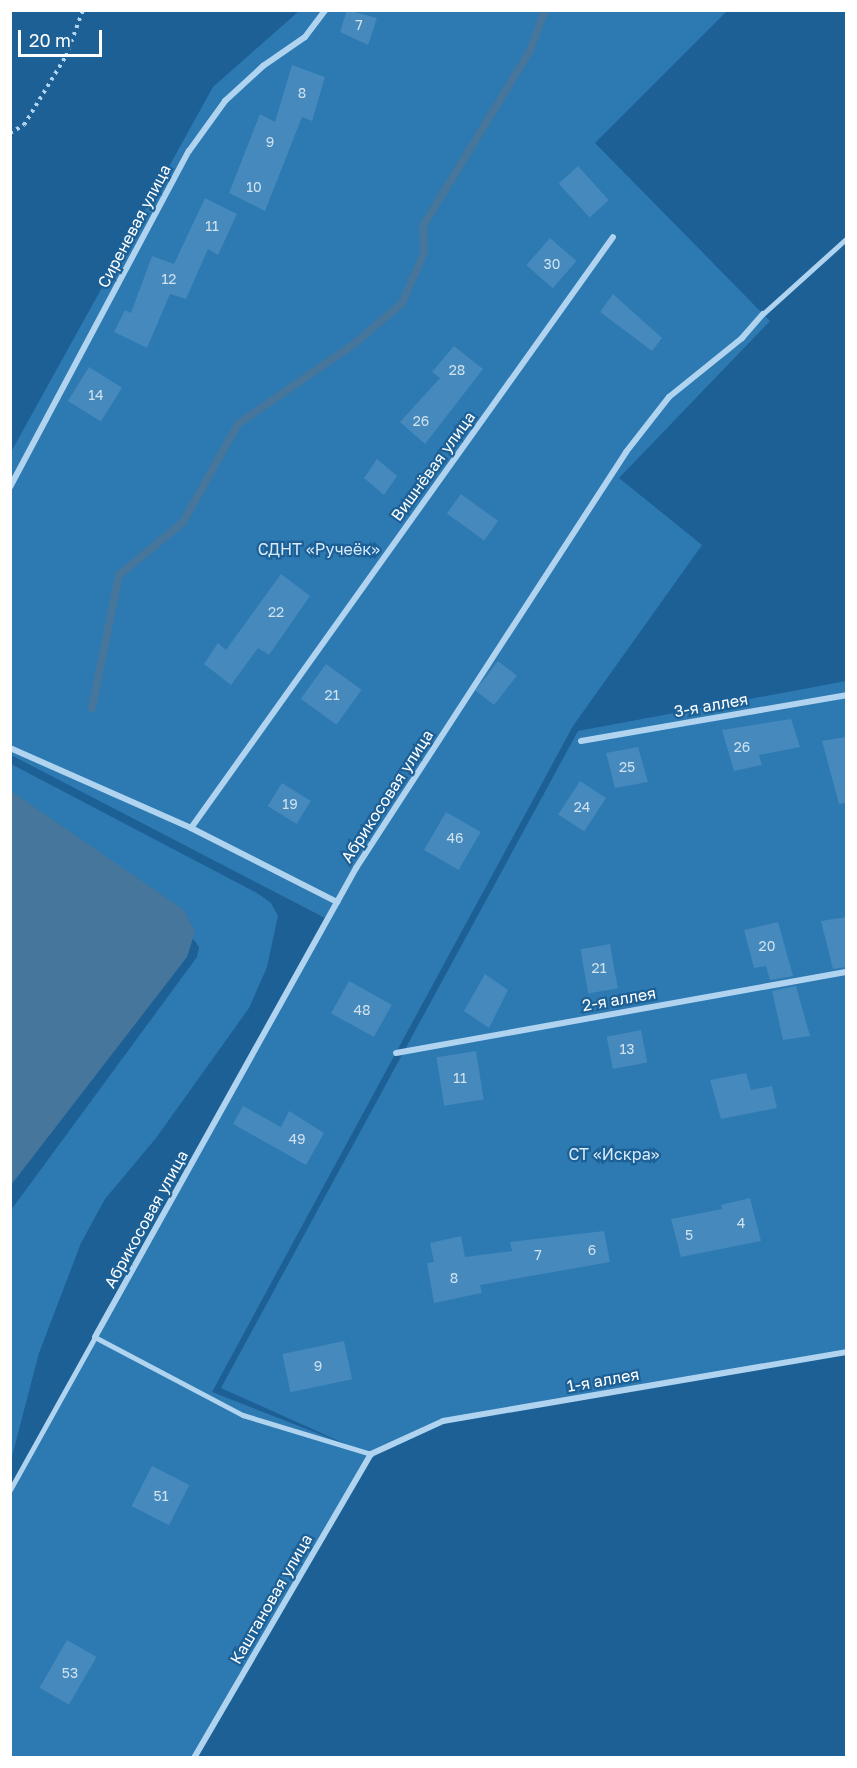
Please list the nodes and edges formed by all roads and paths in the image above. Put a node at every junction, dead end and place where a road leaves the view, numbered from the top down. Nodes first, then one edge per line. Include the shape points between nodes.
1 (83, 10) edge
2 (325, 10) edge
3 (10, 133) edge
4 (613, 237) dead end
5 (846, 239) edge
6 (763, 314) joint
7 (10, 488) edge
8 (846, 695) edge
9 (581, 741) dead end
10 (10, 748) edge
11 (191, 828) junction
12 (337, 902) junction
13 (846, 972) edge
14 (396, 1053) dead end
15 (95, 1338) junction
16 (846, 1352) edge
17 (371, 1454) junction
18 (10, 1490) edge
19 (194, 1758) edge

1 - 3 path via 66,56 24,125
2 - 7 street, Сиреневая улица via 305,37 263,66 225,101 189,151
4 - 11 street, Вишнёвая улица
5 - 6 lane
6 - 12 street, Абрикосовая улица via 742,338 669,397 626,452
8 - 9 street, 3-я аллея
10 - 11 street
11 - 12 street
12 - 15 street, Абрикосовая улица
13 - 14 street, 2-я аллея
15 - 17 lane via 243,1415
15 - 18 lane
16 - 17 street, 1-я аллея via 443,1421
17 - 19 street, Каштановая улица

